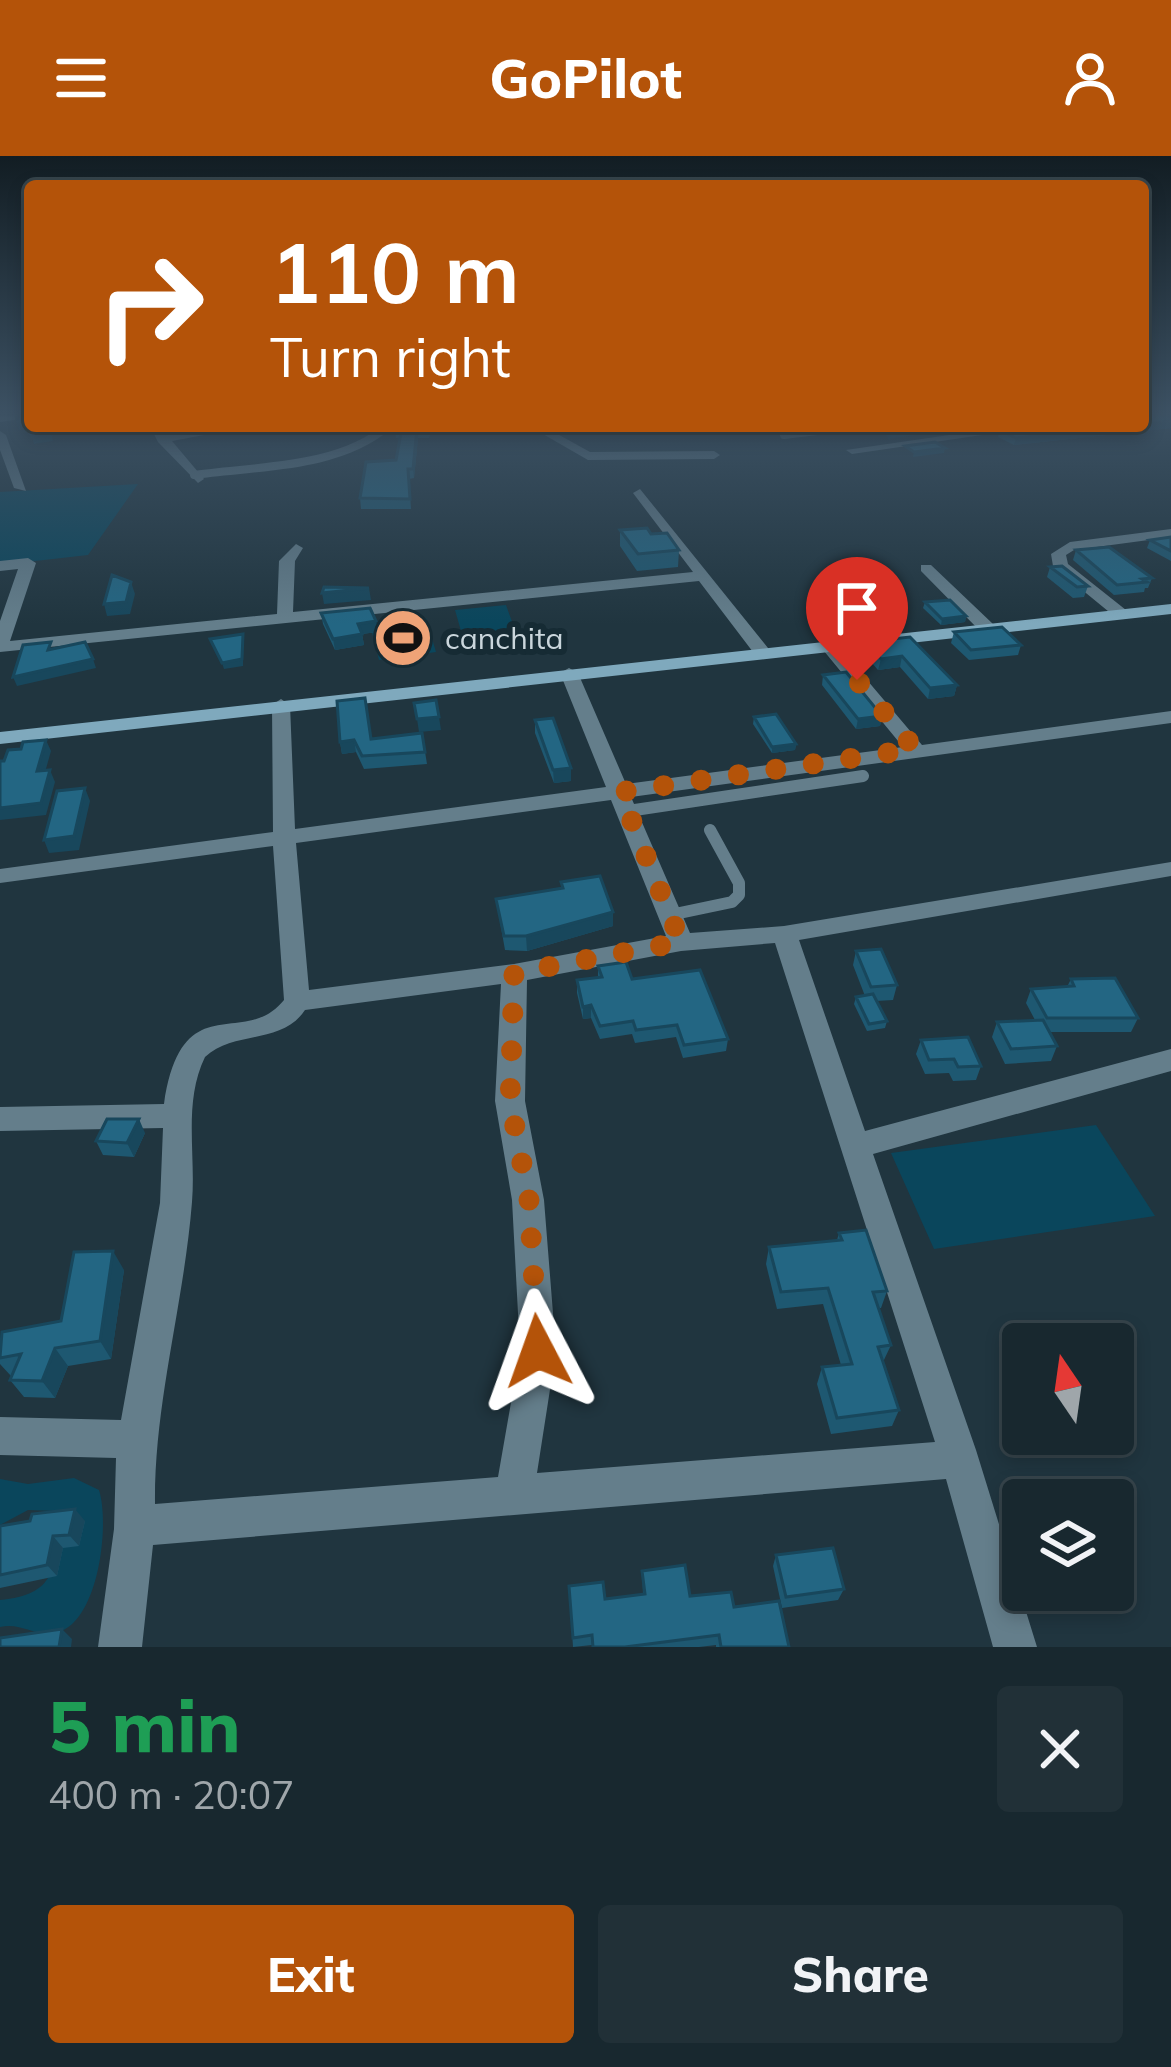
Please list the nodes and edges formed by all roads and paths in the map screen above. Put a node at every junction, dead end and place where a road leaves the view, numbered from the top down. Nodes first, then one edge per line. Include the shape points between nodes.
1 (20, 485) edge
2 (21, 488) dead end
3 (640, 493) dead end
4 (1171, 533) edge
5 (296, 548) dead end
6 (0, 566) edge
7 (926, 568) dead end
8 (702, 576) junction
9 (1171, 609) edge
10 (1120, 614) junction
11 (285, 617) junction
12 (4, 623) edge
13 (987, 628) junction
14 (828, 645) junction
15 (0, 646) edge
16 (761, 652) junction
17 (569, 673) junction
18 (281, 705) junction
19 (1171, 717) edge
20 (0, 738) edge
21 (915, 749) junction
22 (862, 776) dead end
23 (624, 801) junction
24 (710, 830) dead end
25 (284, 838) junction
26 (1171, 869) edge
27 (0, 876) edge
28 (670, 915) junction
29 (784, 934) junction
30 (681, 942) junction
31 (514, 973) junction
32 (297, 1001) junction
33 (1171, 1060) edge
34 (180, 1115) junction
35 (0, 1119) edge
36 (854, 1148) junction
37 (0, 1436) edge
38 (136, 1440) junction
39 (959, 1459) junction
40 (514, 1495) junction
41 (134, 1526) junction
42 (120, 1647) edge
43 (1015, 1647) edge

1 - 2 street
3 - 8 street
4 - 10 street via 1058,554 1060,566
5 - 11 street via 287,561
6 - 12 street via 28,563
7 - 13 street
8 - 11 street
8 - 16 street
9 - 10 street
10 - 13 street
11 - 15 street
12 - 15 street
13 - 14 street
14 - 16 street
14 - 21 street
16 - 17 street
17 - 18 street
17 - 23 street
18 - 20 street
18 - 25 street
19 - 21 street
21 - 23 street
22 - 23 lane
23 - 25 street
23 - 28 street
24 - 28 lane via 739,895
25 - 27 street
25 - 32 street
26 - 29 street
28 - 30 street
29 - 30 street
29 - 36 street
30 - 31 street
31 - 32 street
31 - 40 street via 510,1101 529,1200 538,1351
32 - 34 street via 281,1020 195,1049
33 - 36 street
34 - 35 street
34 - 38 street via 163,1300
36 - 39 street
37 - 38 street
38 - 41 street
39 - 40 street
39 - 43 street
40 - 41 street
41 - 42 street

